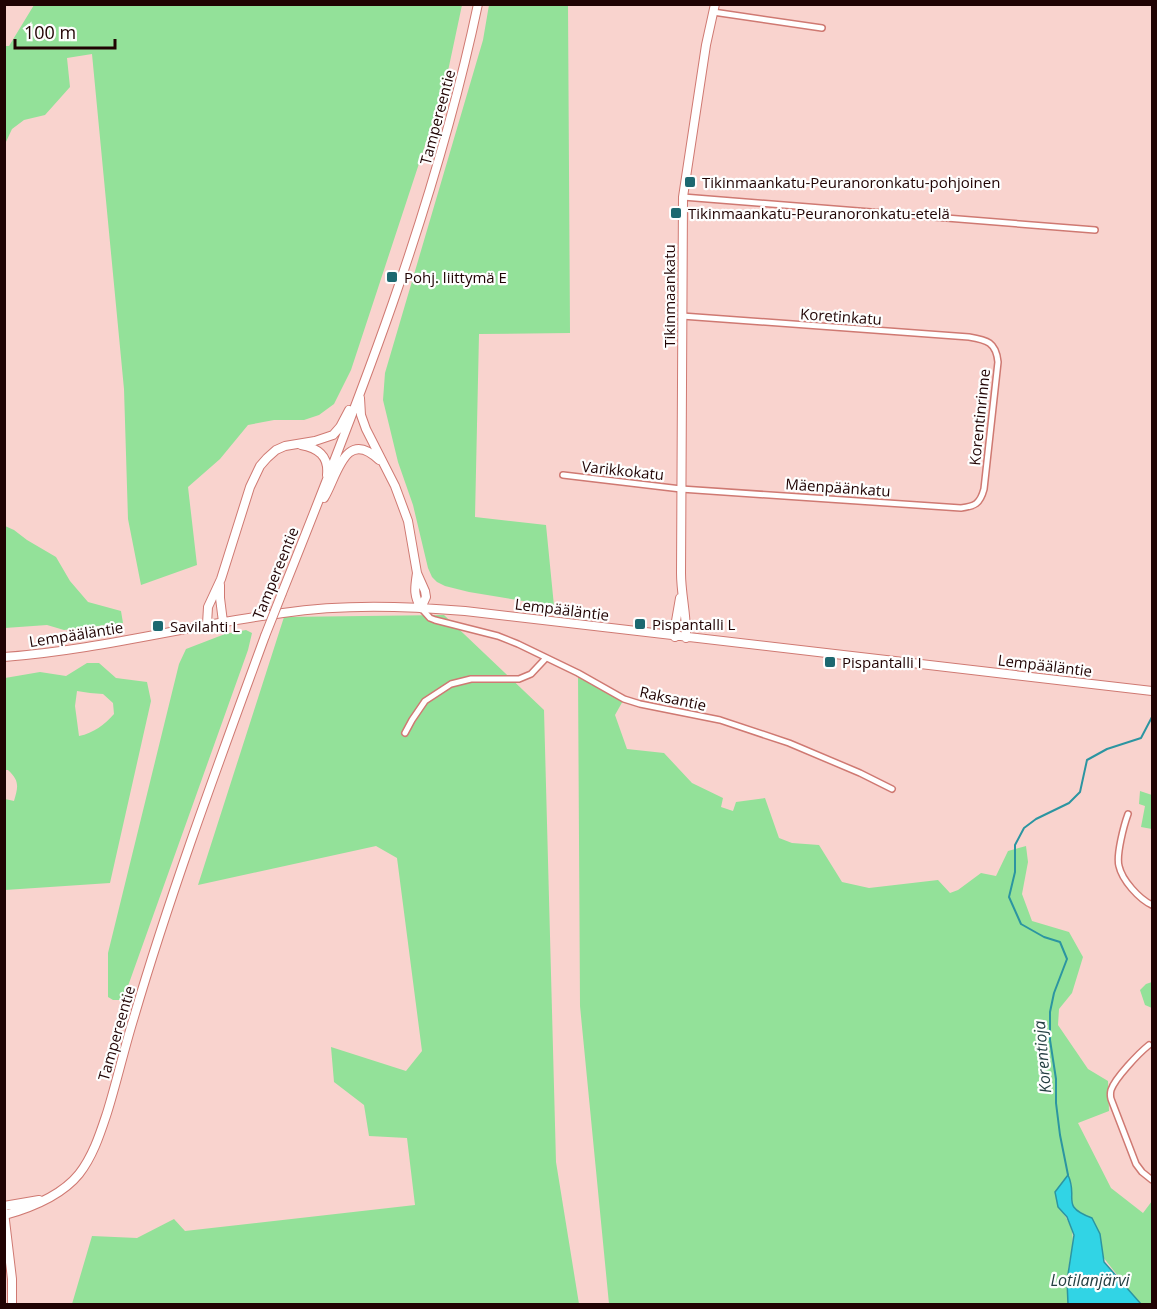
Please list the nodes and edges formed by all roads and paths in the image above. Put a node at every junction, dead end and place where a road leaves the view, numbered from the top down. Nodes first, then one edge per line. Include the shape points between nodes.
1 (478, 4) edge
2 (714, 8) edge
3 (822, 28) dead end
4 (683, 197) junction
5 (1095, 230) dead end
6 (682, 316) junction
7 (995, 347) joint
8 (365, 380) junction
9 (360, 394) junction
10 (295, 444) junction
11 (390, 473) junction
12 (563, 476) dead end
13 (326, 482) junction
14 (681, 489) junction
15 (984, 489) joint
16 (313, 514) junction
17 (221, 579) junction
18 (681, 591) junction
19 (420, 608) junction
20 (223, 622) junction
21 (207, 624) junction
22 (675, 637) junction
23 (686, 638) junction
24 (4, 657) edge
25 (546, 658) junction
26 (1152, 691) edge
27 (405, 733) dead end
28 (892, 789) dead end
29 (1128, 814) dead end
30 (1152, 905) edge
31 (1149, 1045) dead end
32 (1152, 1180) edge
33 (44, 1200) junction
34 (4, 1206) edge
35 (5, 1214) edge
36 (12, 1305) edge

1 - 8 main road, Tampereentie via 430,191
2 - 3 street
2 - 4 main road, Tikinmaankatu
4 - 5 street
4 - 6 main road, Tikinmaankatu
6 - 7 street, Koretinkatu via 969,337
6 - 14 main road, Tikinmaankatu
7 - 15 street, Korentinrinne via 998,362
8 - 9 main road, Tampereentie
8 - 10 main road via 336,432 323,439
9 - 11 main road via 363,421
9 - 13 main road, Tampereentie
10 - 13 main road via 322,454 328,466
10 - 17 main road via 276,450 260,466
11 - 16 main road via 366,450 351,452 340,463
11 - 19 main road via 408,521 417,573 425,591
12 - 14 street, Varikkokatu
13 - 16 main road, Tampereentie
14 - 15 street, Mäenpäänkatu via 961,508 977,503
14 - 18 main road, Tikinmaankatu
16 - 33 main road, Tampereentie, bridge via 195,827 99,1138 79,1174 66,1188
17 - 20 main road
17 - 21 main road via 208,607
18 - 22 main road, Tikinmaankatu
18 - 23 main road, Tikinmaankatu
19 - 20 main road, Lempääläntie via 336,608
19 - 22 main road, Lempääläntie
19 - 25 street, Raksantie via 435,620 498,636
20 - 21 main road, Lempääläntie
21 - 24 main road, Lempääläntie
22 - 23 main road, Lempääläntie
23 - 26 main road, Lempääläntie
25 - 27 street via 531,674 519,679 471,679 451,684 425,701
25 - 28 street, Raksantie via 624,699 720,720 789,743
29 - 30 street via 1118,865 1133,891
31 - 32 street via 1117,1079 1110,1099 1136,1164
33 - 34 main road, Tampereentie
33 - 35 main road, Tampereentie
35 - 36 main road

